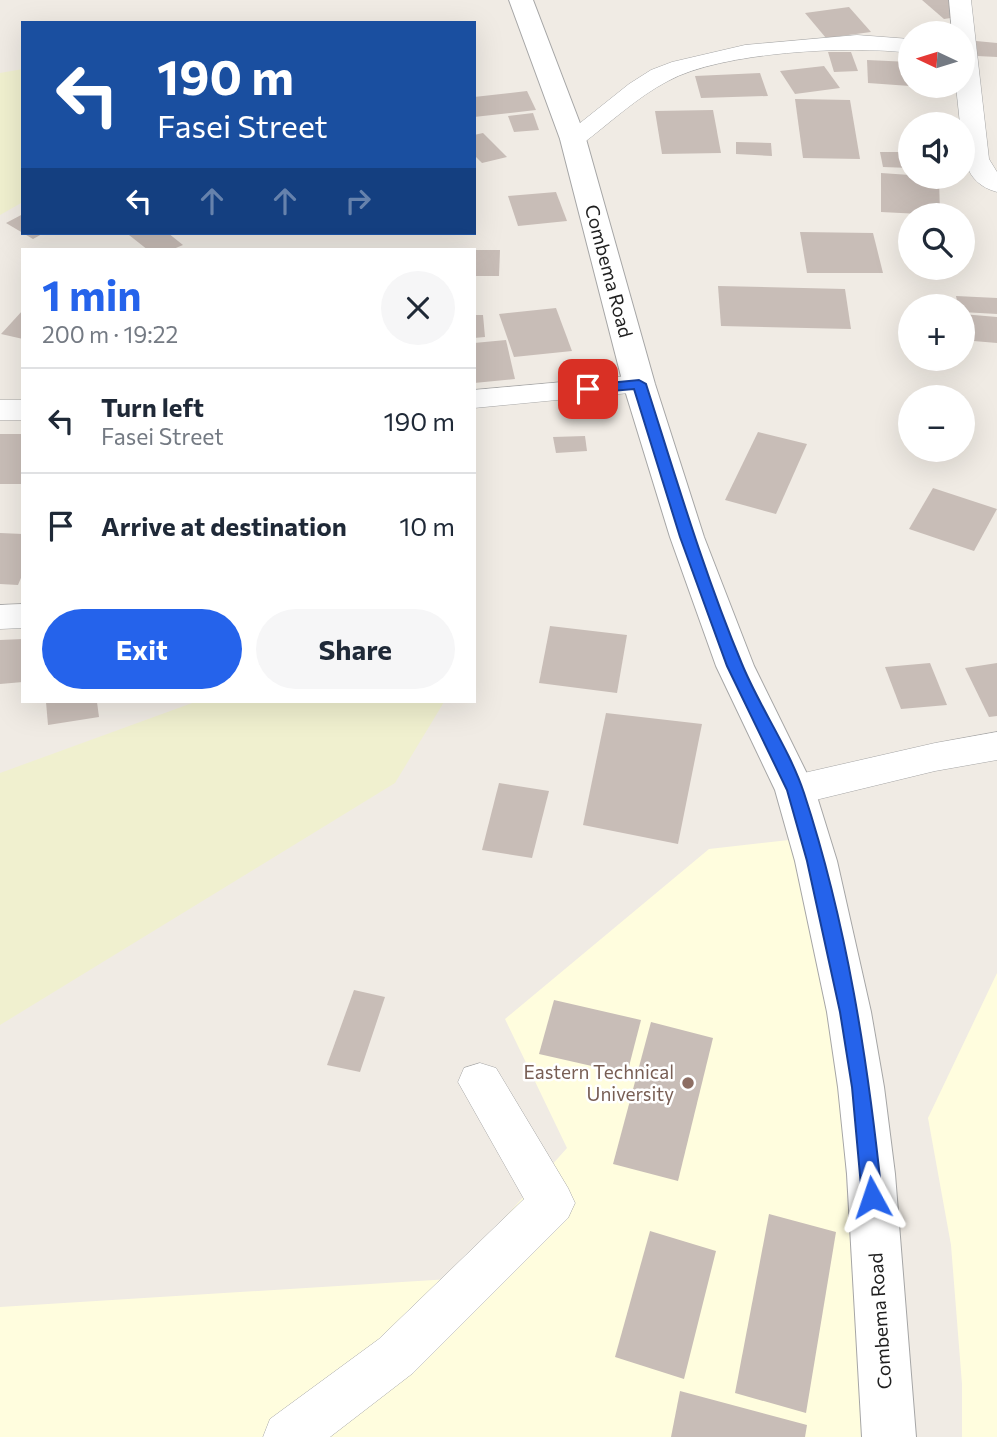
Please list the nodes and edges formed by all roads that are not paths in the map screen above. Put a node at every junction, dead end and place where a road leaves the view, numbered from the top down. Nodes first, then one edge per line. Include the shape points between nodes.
1 (521, 0) edge
2 (898, 34) edge
3 (967, 98) edge
4 (573, 139) junction
5 (997, 184) edge
6 (639, 384) junction
7 (476, 398) edge
8 (0, 410) edge
9 (21, 410) edge
10 (21, 616) edge
11 (0, 617) edge
12 (997, 746) edge
13 (795, 790) junction
14 (480, 1082) dead end
15 (288, 1437) edge
16 (889, 1437) edge

1 - 4 street, Combema Road
2 - 4 street via 685,66 661,75
3 - 5 street via 976,159
4 - 6 street, Combema Road
6 - 7 street
6 - 13 street, Combema Road via 687,537 735,666
8 - 9 street
10 - 11 street
12 - 13 street
13 - 16 street, Combema Road via 833,935 862,1087
14 - 15 street via 552,1203 396,1356

